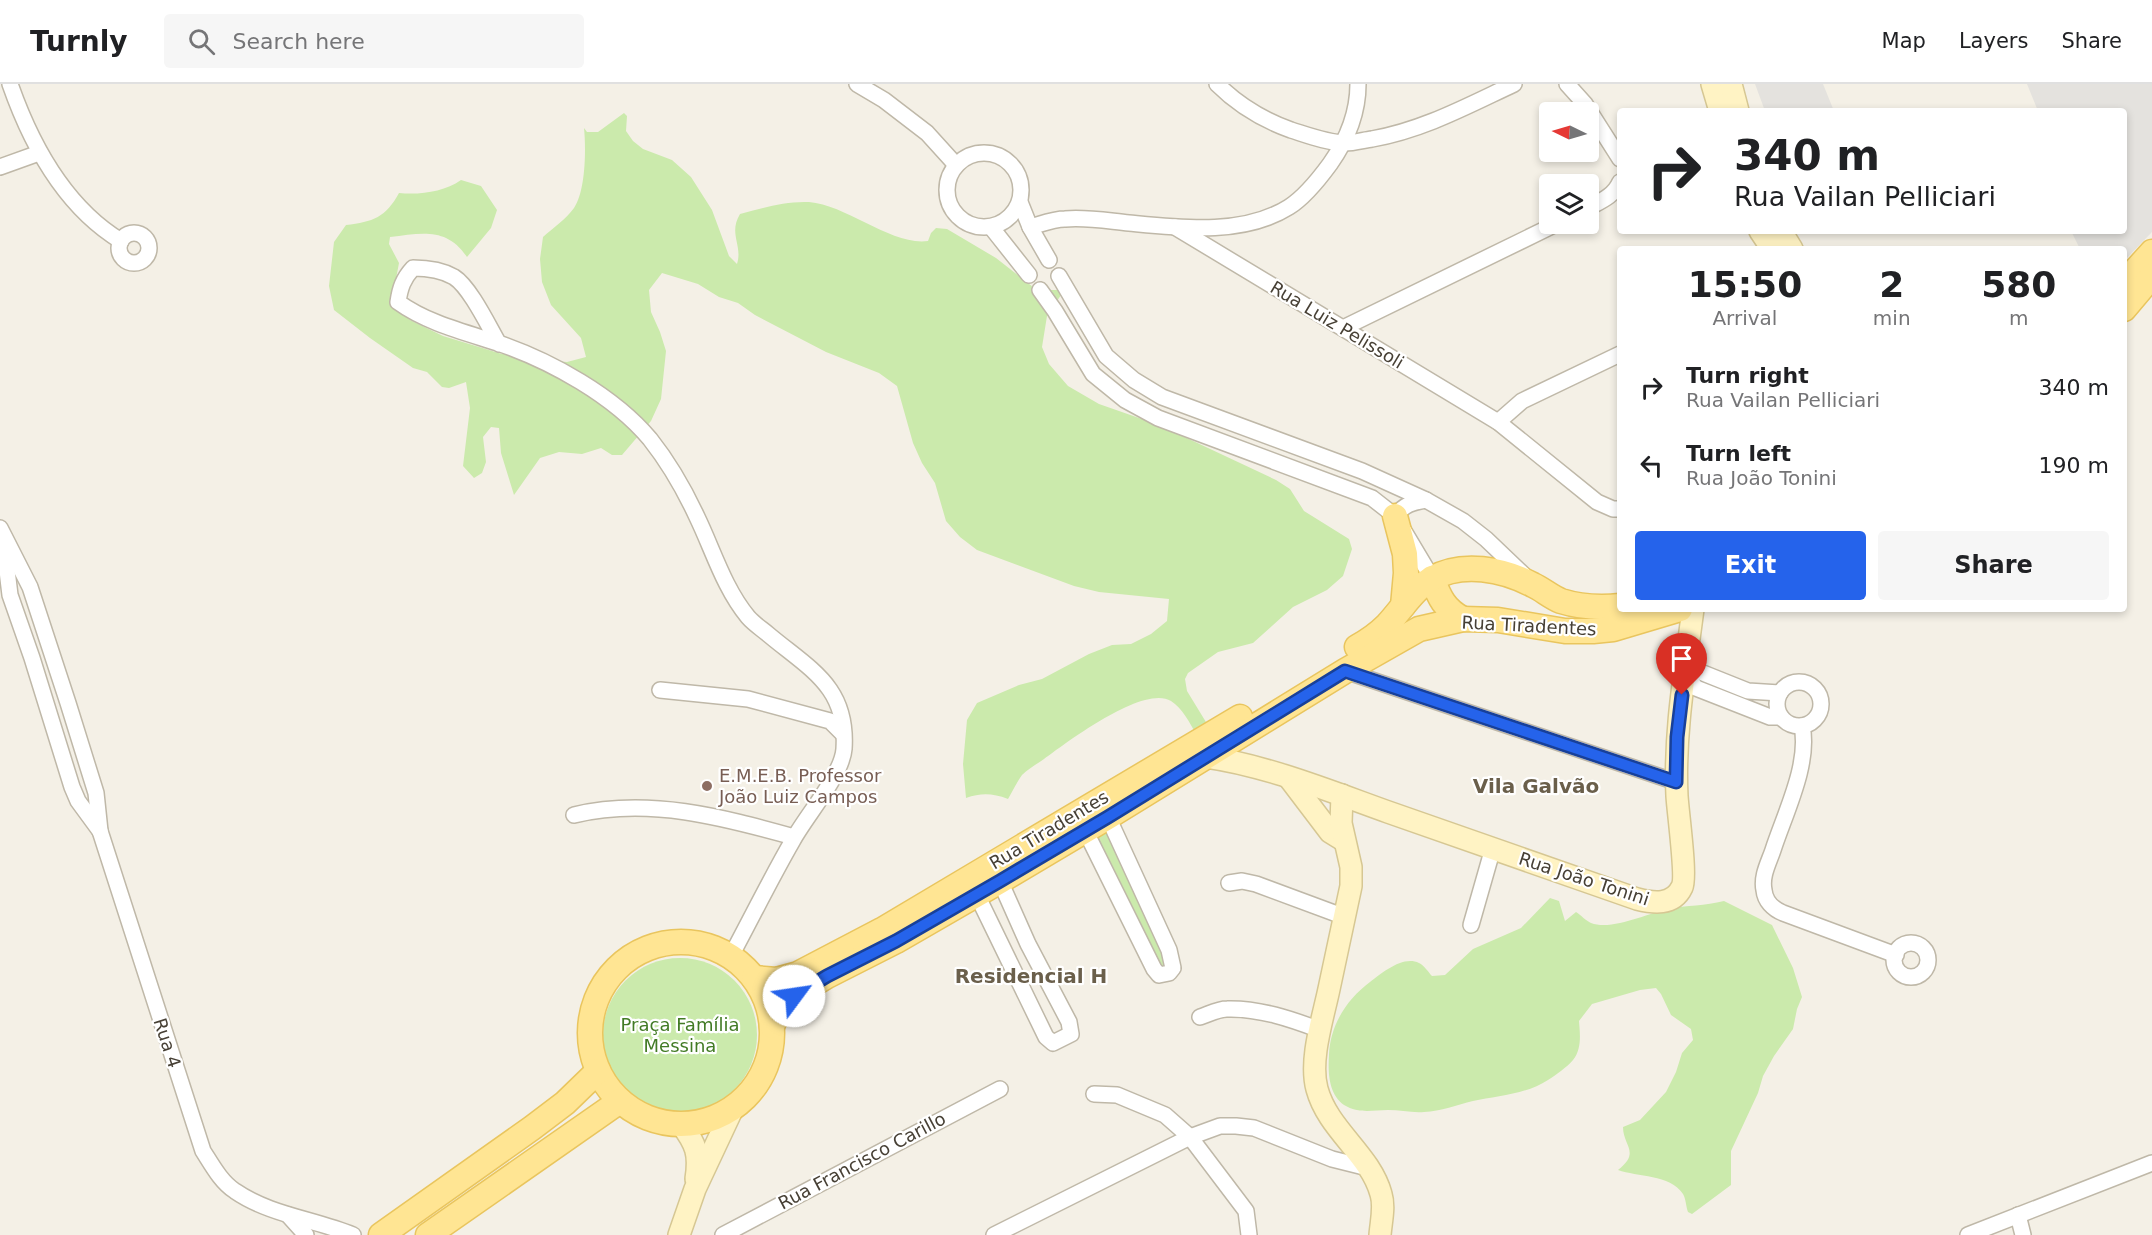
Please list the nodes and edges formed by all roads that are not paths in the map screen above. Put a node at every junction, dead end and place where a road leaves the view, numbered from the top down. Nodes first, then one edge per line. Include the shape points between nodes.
1 (10, 84) edge
2 (857, 84) edge
3 (1217, 84) edge
4 (1358, 84) edge
5 (1514, 84) edge
6 (1567, 84) edge
7 (1712, 84) edge
8 (1731, 84) edge
9 (1719, 108) edge
10 (1737, 108) edge
11 (1344, 144) junction
12 (39, 153) junction
13 (1617, 154) edge
14 (957, 165) junction
15 (0, 166) edge
16 (1617, 189) edge
17 (1020, 202) junction
18 (1599, 202) edge
19 (991, 227) junction
20 (1030, 227) junction
21 (1175, 227) junction
22 (1539, 232) edge
23 (121, 241) dead end
24 (2152, 252) edge
25 (1049, 260) dead end
26 (1029, 275) dead end
27 (1059, 276) dead end
28 (2152, 276) edge
29 (2127, 281) edge
30 (1040, 290) dead end
31 (2127, 305) edge
32 (1343, 328) junction
33 (499, 344) junction
34 (1617, 355) edge
35 (1498, 422) junction
36 (1426, 500) junction
37 (1617, 509) edge
38 (1395, 516) junction
39 (2, 533) edge
40 (1432, 578) junction
41 (1534, 585) junction
42 (1403, 606) junction
43 (1617, 606) edge
44 (1670, 612) edge
45 (1693, 612) edge
46 (1463, 619) junction
47 (1498, 620) junction
48 (1345, 671) junction
49 (1684, 674) junction
50 (660, 690) dead end
51 (1780, 693) junction
52 (68, 703) junction
53 (48, 710) junction
54 (1781, 717) junction
55 (1802, 726) junction
56 (843, 734) junction
57 (1241, 735) junction
58 (83, 749) junction
59 (62, 754) junction
60 (1206, 757) junction
61 (1251, 766) junction
62 (1289, 778) junction
63 (1676, 782) junction
64 (1342, 795) junction
65 (574, 815) dead end
66 (1108, 817) junction
67 (1085, 830) junction
68 (100, 831) junction
69 (794, 837) junction
70 (1343, 840) junction
71 (1493, 848) junction
72 (1000, 881) junction
73 (1229, 884) dead end
74 (977, 895) junction
75 (1345, 917) junction
76 (1471, 925) dead end
77 (1896, 955) dead end
78 (731, 956) junction
79 (754, 978) junction
80 (1200, 1017) dead end
81 (772, 1026) junction
82 (1320, 1030) junction
83 (598, 1071) junction
84 (1000, 1089) dead end
85 (1094, 1094) dead end
86 (620, 1101) junction
87 (733, 1108) junction
88 (681, 1124) junction
89 (1190, 1137) junction
90 (2152, 1163) edge
91 (1368, 1168) junction
92 (695, 1189) junction
93 (288, 1215) junction
94 (2018, 1215) junction
95 (306, 1235) edge
96 (353, 1235) edge
97 (381, 1235) edge
98 (428, 1235) edge
99 (679, 1235) edge
100 (723, 1235) edge
101 (994, 1235) edge
102 (1249, 1235) edge
103 (1380, 1235) edge
104 (1968, 1235) edge
105 (2023, 1235) edge

1 - 12 street
2 - 14 street via 927,133
3 - 11 street via 1254,114 1279,126
4 - 11 street via 1354,117
5 - 11 street via 1396,135
6 - 13 street via 1585,104
7 - 9 street
8 - 10 street
11 - 21 street via 1319,180 1290,207 1260,220 1228,226
12 - 15 street
12 - 23 street via 81,209 102,230
14 - 17 street via 970,156 987,153 1003,158 1015,169 1021,185
14 - 19 street via 947,186 952,209 969,224
16 - 18 street
17 - 19 street via 1009,218
17 - 20 street
19 - 26 street
20 - 21 street via 1063,219 1087,219
20 - 25 street
21 - 32 street, Rua Luiz Pelissoli
22 - 32 street
24 - 29 main road
27 - 36 street via 1106,356 1134,380 1162,397 1362,471
28 - 31 main road
30 - 38 street via 1094,374 1125,400 1158,418 1352,489 1372,498
32 - 35 street, Rua Luiz Pelissoli
33 - 33 street via 404,307 398,302 405,277 413,268 427,268 454,277 468,292
33 - 56 street via 542,360 588,388 649,438 677,477 733,598 750,619 833,692 843,716
34 - 35 street via 1522,401
35 - 37 street, Rua Luiz Pelissoli via 1597,502
36 - 38 street via 1411,502
36 - 41 street via 1486,539
38 - 40 street
38 - 42 main road via 1405,554
39 - 52 street, Rua 4 via 30,587
39 - 53 street, Rua 4 via 10,595
40 - 41 main road, Rua Tiradentes via 1460,570 1484,569
40 - 42 main road, Rua Tiradentes
40 - 46 main road via 1445,606
41 - 43 main road, Rua Tiradentes via 1558,600 1594,607
41 - 47 main road via 1532,610 1517,619
42 - 79 main road, Rua Tiradentes via 1367,641 882,930 798,974 776,980
44 - 47 main road, Rua Tiradentes via 1593,632
45 - 49 street, Rua João Tonini
46 - 47 main road, Rua Tiradentes
46 - 48 main road, Rua Tiradentes via 1419,629
48 - 57 main road, Rua Tiradentes
48 - 63 street
49 - 51 street via 1698,671 1748,691
49 - 54 street via 1696,688 1770,717
49 - 63 street, Rua João Tonini
50 - 56 street via 748,699 830,721
51 - 54 street via 1777,705
51 - 55 street via 1795,683 1808,684 1817,692 1820,710 1813,721
52 - 53 street
52 - 58 street, Rua 4
53 - 59 street, Rua 4
54 - 55 street
55 - 77 street via 1804,758 1764,875 1765,896 1783,913
56 - 69 street via 842,760
57 - 60 main road, Rua Tiradentes
57 - 61 street
58 - 59 street
58 - 68 street, Rua 4 via 96,793
59 - 68 street, Rua 4 via 78,801
60 - 61 street, Rua João Tonini
60 - 66 main road, Rua Tiradentes
61 - 62 street, Rua João Tonini
62 - 64 street, Rua João Tonini
62 - 70 street via 1330,832
63 - 71 street, Rua João Tonini via 1684,876 1682,887 1667,900 1656,903 1637,899
64 - 70 street
64 - 71 street, Rua João Tonini
65 - 69 street via 629,807 675,810
66 - 67 main road, Rua Tiradentes
66 - 67 street via 1169,950 1173,968 1168,973 1159,975 1154,969
67 - 72 main road, Rua Tiradentes
68 - 93 street, Rua 4 via 203,1151 234,1191
69 - 78 street
70 - 75 street via 1351,867
71 - 76 street
72 - 74 main road, Rua Tiradentes
72 - 74 street via 1069,1022 1071,1034 1053,1043 1046,1036
73 - 75 street via 1256,884
74 - 81 main road, Rua Tiradentes via 794,996 780,1009
75 - 82 street
78 - 79 main road
78 - 83 main road via 705,944 675,941 647,948 622,963 603,985 592,1013 590,1042
79 - 81 main road via 766,1001
80 - 82 street via 1225,1009 1249,1010 1285,1017
81 - 87 main road via 771,1050 763,1072
82 - 91 street via 1316,1087 1330,1119
83 - 86 main road
83 - 97 main road via 532,1128
84 - 100 street, Rua Francisco Carillo
85 - 89 street via 1117,1095 1165,1115
86 - 88 main road via 638,1114
86 - 98 main road
87 - 88 main road via 708,1120
87 - 92 street
88 - 92 street via 698,1158
89 - 91 street via 1220,1126 1254,1128 1332,1160
89 - 101 street
89 - 102 street via 1246,1211
90 - 94 street
91 - 103 street via 1381,1194
92 - 99 street
93 - 95 street, Rua 4
93 - 96 street, Rua 4
94 - 104 street
94 - 105 street

